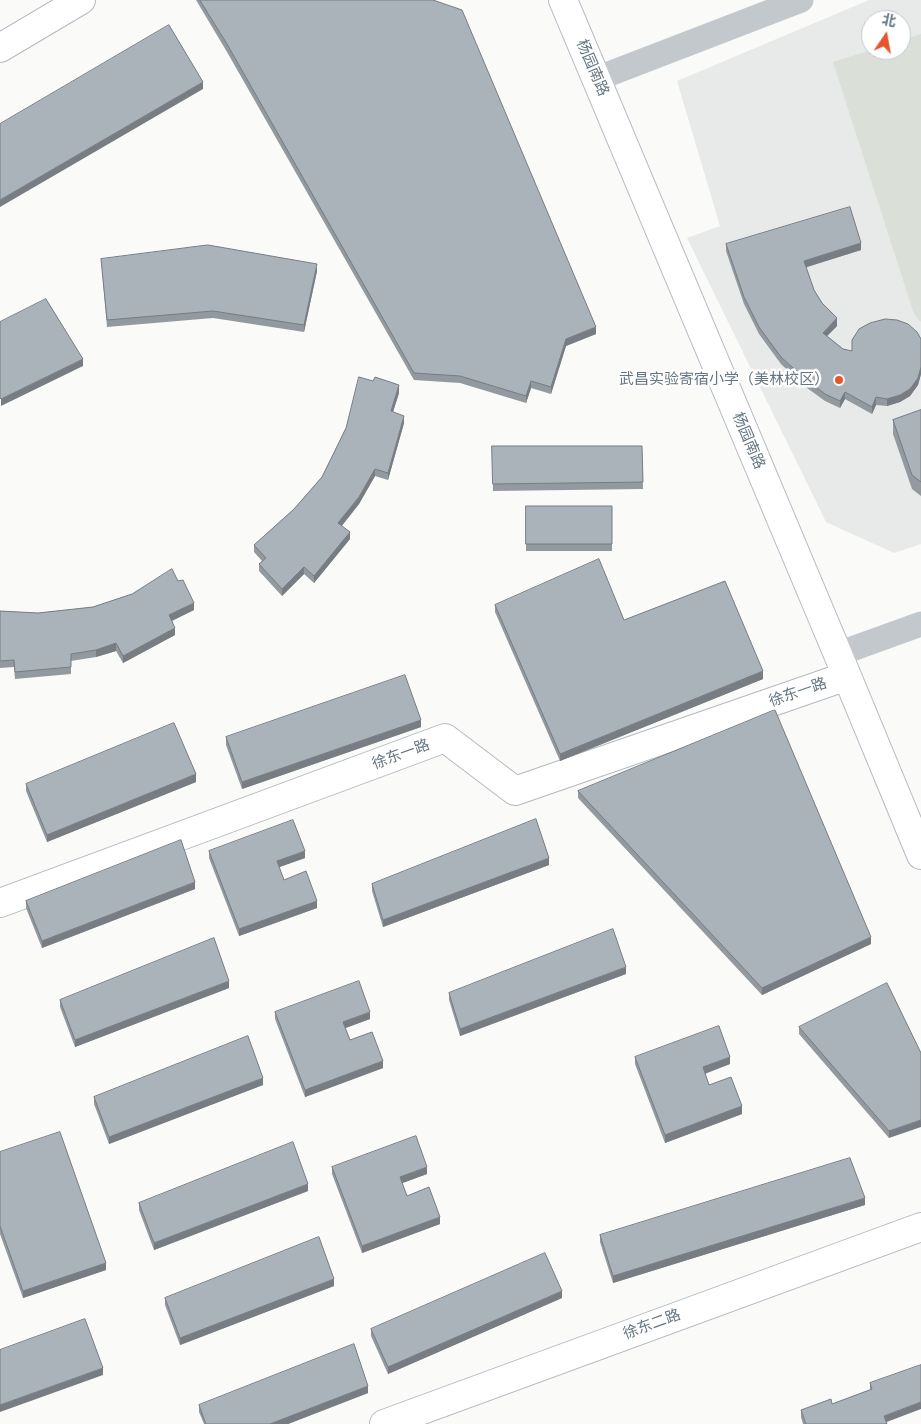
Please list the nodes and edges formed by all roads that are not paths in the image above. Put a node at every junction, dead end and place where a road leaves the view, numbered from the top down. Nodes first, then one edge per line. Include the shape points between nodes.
1 (81, 0) edge
2 (563, 0) edge
3 (801, 0) edge
4 (0, 48) edge
5 (596, 79) junction
6 (921, 624) edge
7 (843, 665) junction
8 (921, 855) edge
9 (0, 902) edge
10 (921, 1227) edge
11 (384, 1424) edge

1 - 4 street
2 - 5 street, 杨园南路
3 - 5 street
5 - 7 street, 杨园南路
6 - 7 street
7 - 8 street, 杨园南路
7 - 9 street, 徐东一路 via 516,792 445,738
10 - 11 street, 徐东二路

